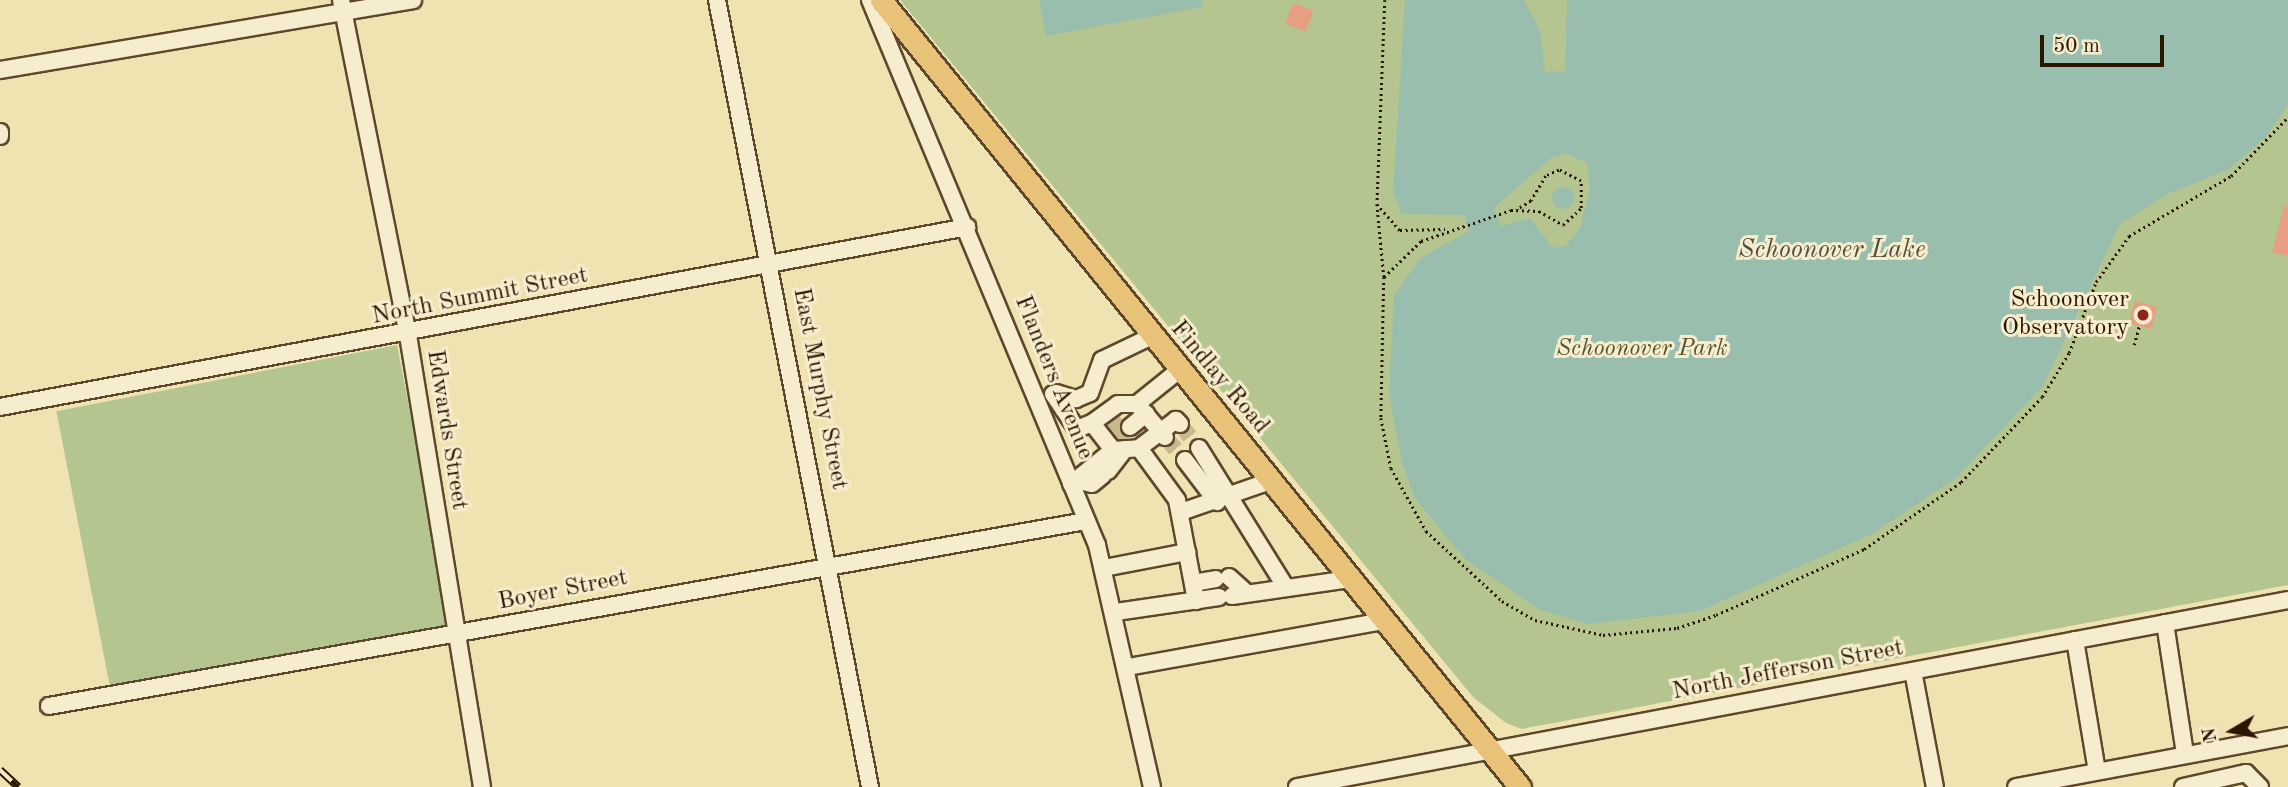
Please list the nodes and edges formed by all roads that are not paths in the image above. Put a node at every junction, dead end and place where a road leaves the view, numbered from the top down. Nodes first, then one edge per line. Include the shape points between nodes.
1 (413, 0) edge
2 (717, 0) edge
3 (870, 0) edge
4 (881, 0) edge
5 (342, 6) edge
6 (0, 70) edge
7 (967, 227) junction
8 (771, 266) junction
9 (408, 335) junction
10 (1150, 337) junction
11 (1178, 371) junction
12 (1056, 393) junction
13 (1037, 400) junction
14 (0, 407) edge
15 (1141, 409) junction
16 (1180, 424) dead end
17 (1163, 435) junction
18 (1115, 436) junction
19 (1199, 448) tunnel mouth
20 (1185, 460) tunnel mouth
21 (1270, 481) junction
22 (1074, 482) junction
23 (1234, 498) junction
24 (1217, 502) junction
25 (1181, 512) junction
26 (1085, 522) junction
27 (1187, 552) junction
28 (831, 564) junction
29 (1104, 568) junction
30 (1350, 579) junction
31 (1286, 588) junction
32 (1194, 592) junction
33 (2288, 600) edge
34 (1116, 612) junction
35 (1384, 621) junction
36 (2165, 623) junction
37 (456, 634) junction
38 (2075, 640) junction
39 (1128, 667) junction
40 (1913, 671) junction
41 (50, 706) dead end
42 (2288, 736) edge
43 (1490, 750) junction
44 (2185, 754) junction
45 (2097, 771) junction
46 (482, 787) edge
47 (870, 787) edge
48 (1152, 787) edge
49 (1297, 787) edge
50 (1521, 787) edge
51 (1935, 787) edge
52 (2016, 787) edge
53 (2183, 787) edge
54 (2260, 787) edge

1 - 5 street
2 - 8 street, East Murphy Street
3 - 7 street, Flanders Avenue
4 - 10 main road, Findlay Road
5 - 6 street
5 - 9 street, Edwards Street
7 - 8 street, North Summit Street
7 - 13 street, Flanders Avenue
8 - 9 street, North Summit Street
8 - 28 street, East Murphy Street
9 - 14 street, North Summit Street
9 - 37 street, Edwards Street
10 - 11 main road, Findlay Road
10 - 12 street via 1102,360 1090,393 1076,399
11 - 15 street
11 - 21 main road, Findlay Road
12 - 13 street
12 - 18 street via 1077,429
13 - 22 street, Flanders Avenue
15 - 17 street
15 - 18 street
15 - 18 street via 1118,404
16 - 17 street via 1176,420
17 - 18 street
18 - 22 street
18 - 22 street via 1105,473 1092,484
18 - 25 street
19 - 23 street
20 - 24 street
21 - 23 street
21 - 30 main road, Findlay Road
22 - 26 street, Flanders Avenue
23 - 24 street
23 - 31 street
24 - 25 street
25 - 27 street
26 - 28 street, Boyer Street
26 - 29 street, Flanders Avenue
27 - 29 street
27 - 32 street
28 - 37 street, Boyer Street
28 - 47 street, East Murphy Street
29 - 34 street, Flanders Avenue
30 - 31 street
30 - 35 main road, Findlay Road
31 - 32 street
32 - 34 street
33 - 36 street, North Jefferson Street
34 - 39 street, Flanders Avenue
35 - 39 street
35 - 43 main road, Findlay Road
36 - 38 street, North Jefferson Street
36 - 44 street
37 - 41 street, Boyer Street
37 - 46 street, Edwards Street
38 - 40 street, North Jefferson Street
38 - 45 street
39 - 48 street, Flanders Avenue
40 - 43 street, North Jefferson Street
40 - 51 street
42 - 44 street
43 - 49 street, North Jefferson Street
43 - 50 main road, Findlay Road
44 - 45 street
45 - 52 street
53 - 54 street via 2246,773

